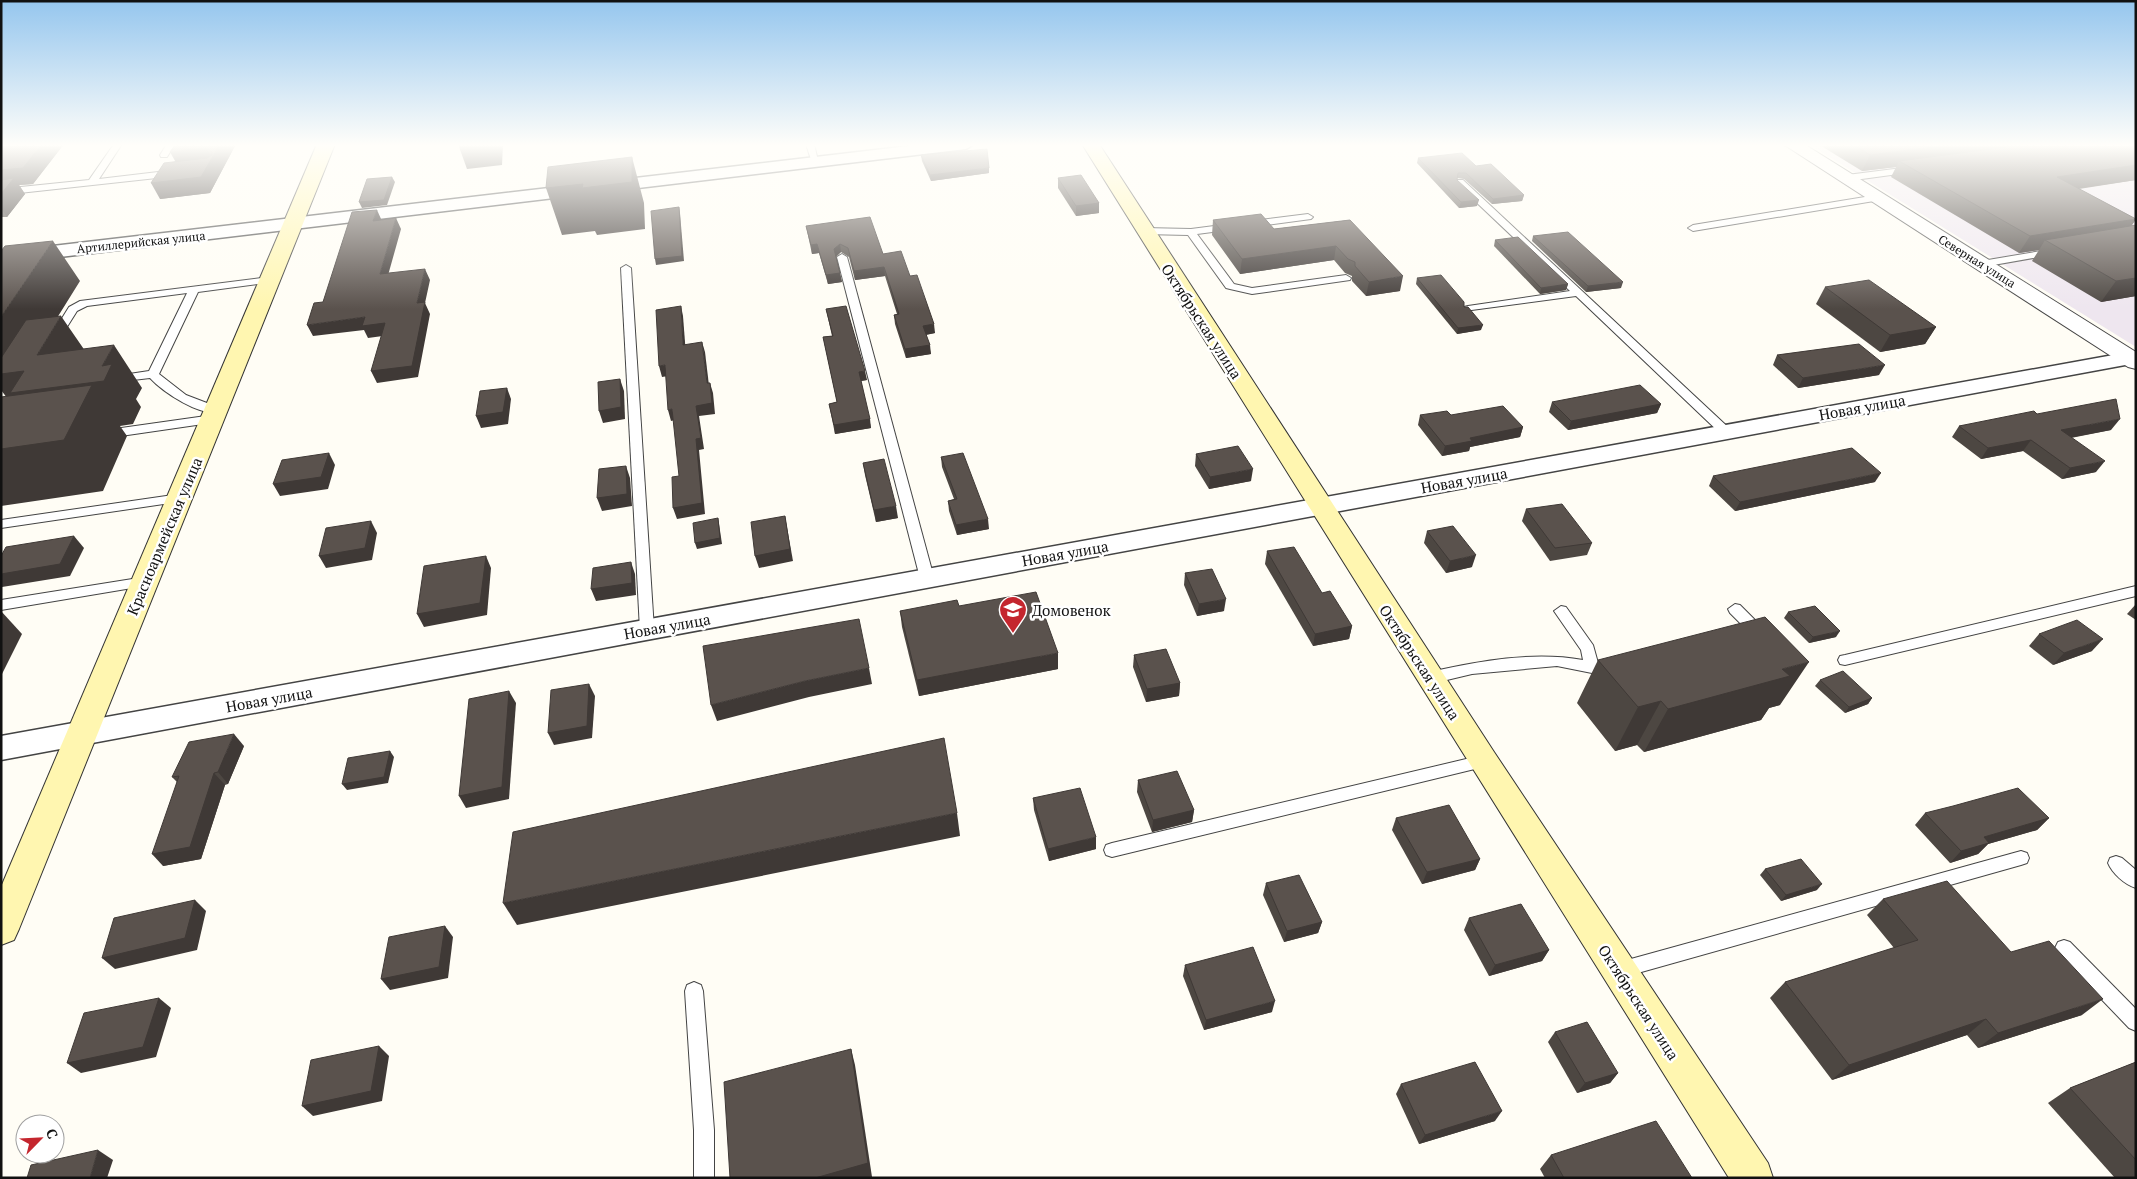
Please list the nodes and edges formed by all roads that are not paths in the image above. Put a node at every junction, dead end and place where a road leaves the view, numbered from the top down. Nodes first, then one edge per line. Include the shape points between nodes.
1 (303, 199) edge
2 (507, 199) edge
3 (1124, 199) edge
4 (1478, 199) edge
5 (1871, 199) edge
6 (1879, 199) edge
7 (1308, 217) dead end
8 (292, 224) junction
9 (1694, 228) dead end
10 (1144, 231) junction
11 (1191, 232) junction
12 (2068, 250) edge
13 (842, 257) edge
14 (1, 258) edge
15 (1982, 264) junction
16 (626, 268) dead end
17 (1346, 278) dead end
18 (269, 280) junction
19 (194, 289) junction
20 (1577, 293) junction
21 (1468, 309) edge
22 (48, 350) edge
23 (2133, 360) edge
24 (153, 374) junction
25 (105, 381) edge
26 (214, 415) junction
27 (1726, 432) junction
28 (97, 435) dead end
29 (180, 498) junction
30 (1320, 506) junction
31 (1, 524) edge
32 (927, 578) junction
33 (145, 582) junction
34 (2136, 591) edge
35 (1, 605) edge
36 (1735, 609) dead end
37 (1561, 611) dead end
38 (647, 630) junction
39 (1746, 644) edge
40 (1845, 660) dead end
41 (1591, 667) junction
42 (1630, 670) edge
43 (1430, 678) junction
44 (82, 733) junction
45 (1, 748) edge
46 (1483, 761) junction
47 (1112, 850) dead end
48 (2022, 858) dead end
49 (2116, 863) dead end
50 (2136, 882) edge
51 (1, 929) edge
52 (2064, 948) dead end
53 (1619, 971) junction
54 (694, 991) dead end
55 (2136, 1022) edge
56 (704, 1178) edge
57 (1753, 1178) edge

1 - 8 main road, Красноармейская улица
2 - 8 street, Артиллерийская улица
3 - 10 main road, Октябрьская улица
4 - 20 lane
5 - 9 lane
6 - 15 street, Северная улица
7 - 11 lane
8 - 14 street, Артиллерийская улица
8 - 18 main road, Красноармейская улица
10 - 11 lane
10 - 30 main road, Октябрьская улица
11 - 17 lane via 1230,286 1252,291
12 - 15 lane
13 - 32 lane
15 - 23 street, Северная улица
16 - 38 lane
18 - 19 lane
18 - 26 main road, Красноармейская улица
19 - 22 lane via 80,304 73,309
19 - 24 lane
20 - 21 lane
20 - 27 lane
23 - 27 street, Новая улица
24 - 25 lane
24 - 26 lane via 175,394
26 - 28 lane
26 - 29 main road, Красноармейская улица
27 - 30 street, Новая улица
29 - 31 lane
29 - 33 main road, Красноармейская улица
30 - 32 street, Новая улица
30 - 43 main road, Октябрьская улица
32 - 38 street, Новая улица
33 - 35 lane
33 - 44 main road, Красноармейская улица
34 - 40 lane
36 - 39 lane via 1766,640
37 - 41 lane via 1588,649
38 - 44 street, Новая улица
41 - 42 lane via 1620,673
41 - 43 lane via 1557,661 1472,668
43 - 46 main road, Октябрьская улица
44 - 45 street, Новая улица
44 - 51 main road, Красноармейская улица
46 - 47 lane
46 - 53 main road, Октябрьская улица
48 - 53 lane
49 - 50 lane
52 - 55 lane
53 - 57 main road, Октябрьская улица
54 - 56 lane via 704,1130

